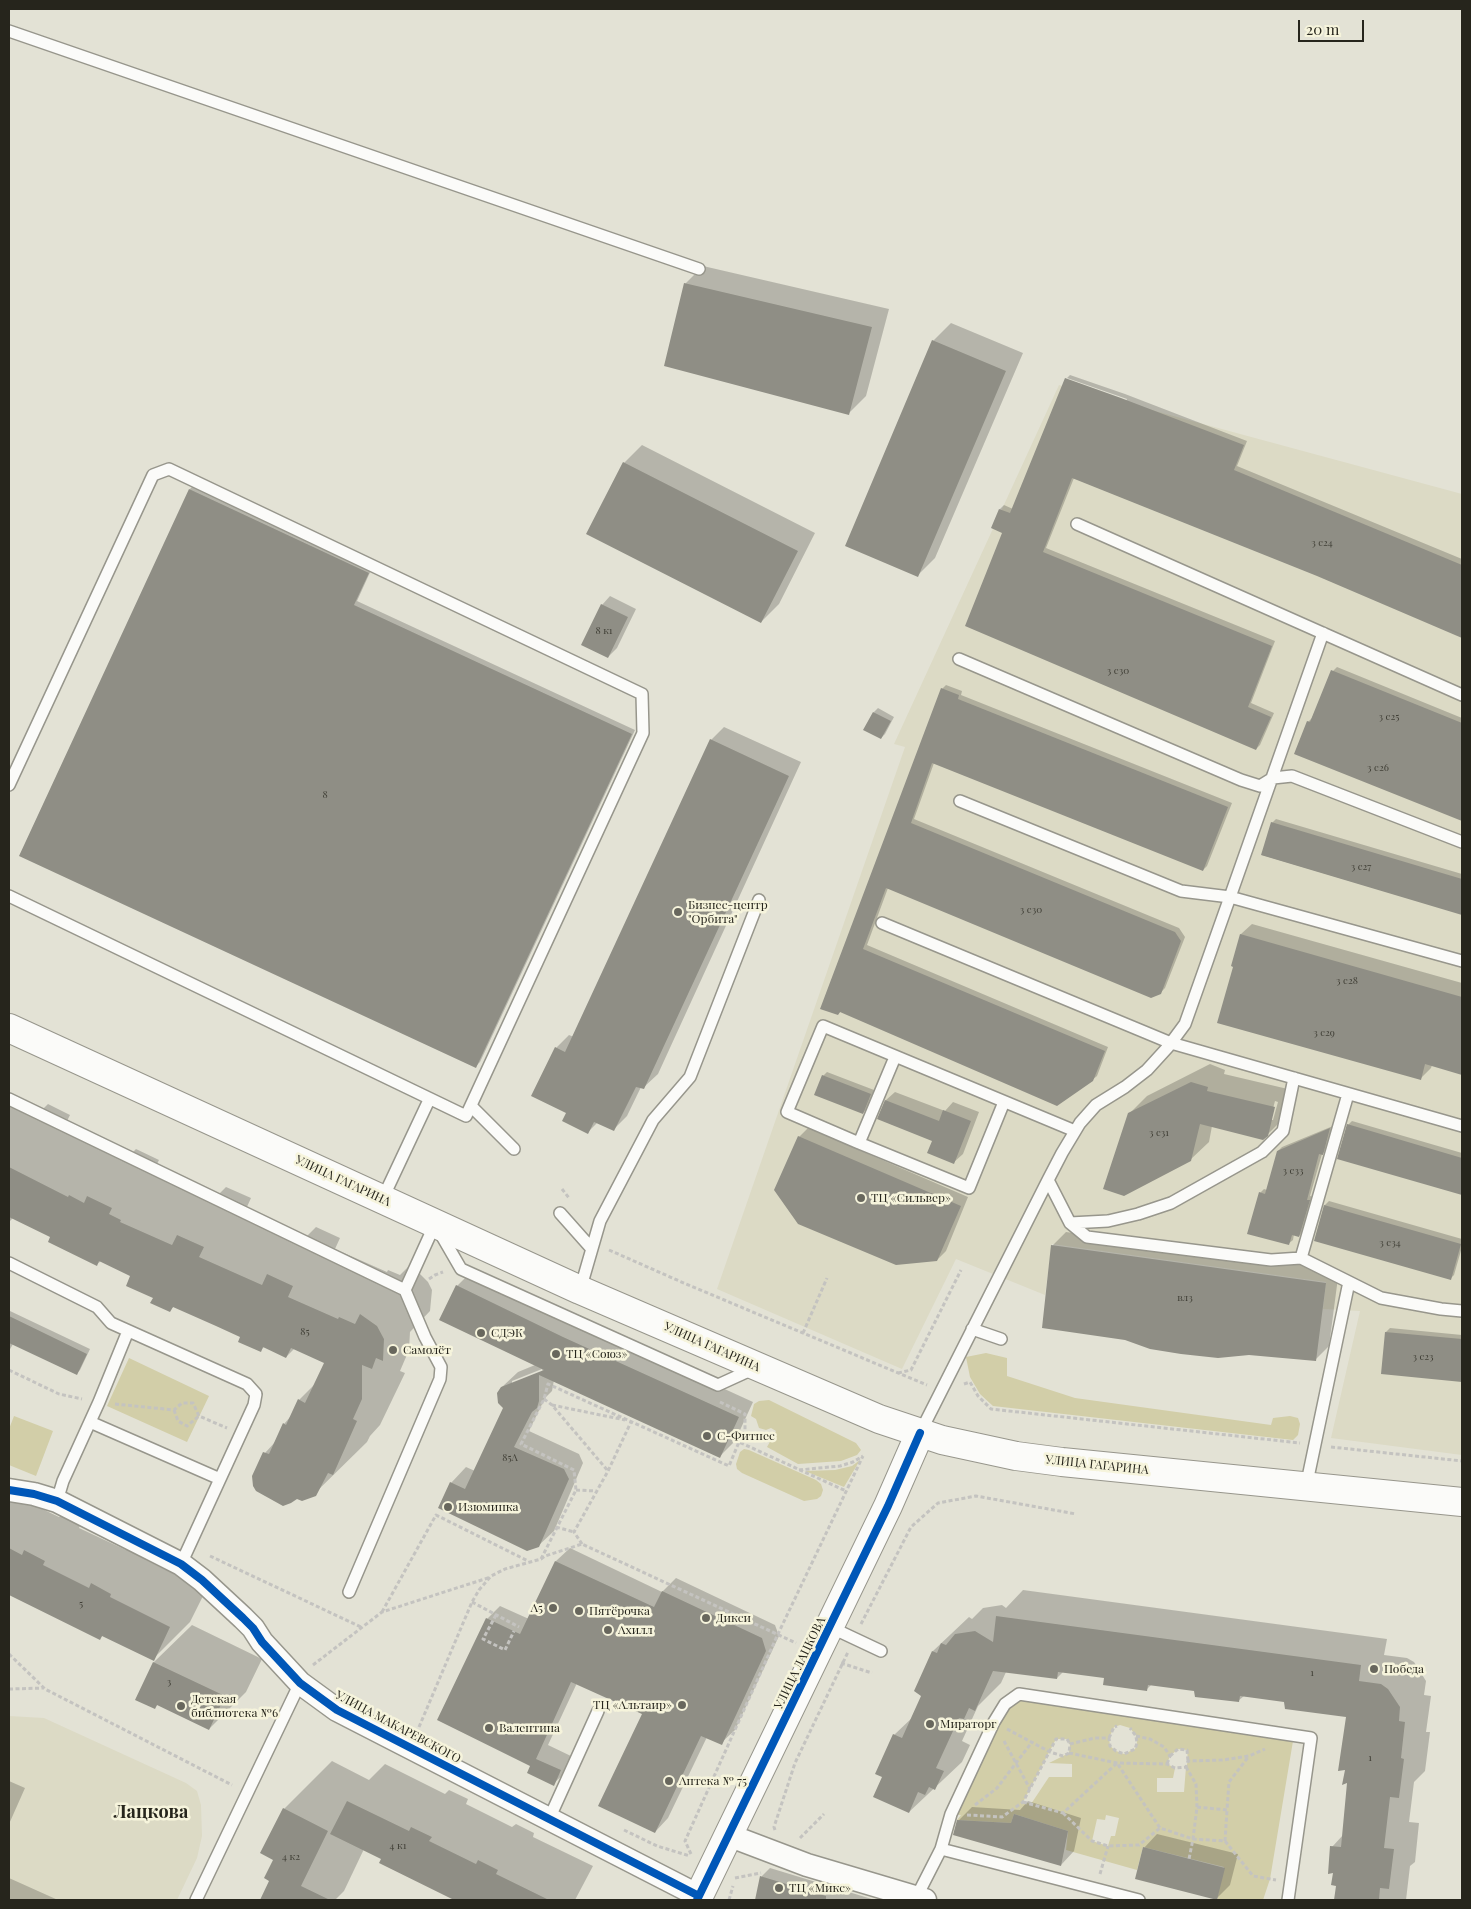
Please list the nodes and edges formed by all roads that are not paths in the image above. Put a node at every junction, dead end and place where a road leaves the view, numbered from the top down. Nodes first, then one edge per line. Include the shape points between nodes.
1 (9, 30) edge
2 (699, 269) dead end
3 (1077, 524) dead end
4 (1323, 633) junction
5 (959, 659) dead end
6 (1462, 695) edge
7 (1273, 778) junction
8 (9, 785) edge
9 (960, 802) dead end
10 (1462, 842) edge
11 (9, 896) edge
12 (1230, 897) junction
13 (759, 900) dead end
14 (882, 923) dead end
15 (1462, 961) edge
16 (9, 1028) edge
17 (1171, 1043) junction
18 (895, 1057) junction
19 (1294, 1078) junction
20 (1348, 1094) junction
21 (9, 1099) edge
22 (430, 1100) junction
23 (1004, 1102) junction
24 (471, 1106) junction
25 (1462, 1126) edge
26 (1075, 1131) junction
27 (859, 1143) junction
28 (514, 1149) dead end
29 (1048, 1180) junction
30 (382, 1200) junction
31 (560, 1213) dead end
32 (1070, 1222) junction
33 (435, 1224) junction
34 (592, 1249) junction
35 (1301, 1258) junction
36 (9, 1263) edge
37 (1349, 1282) junction
38 (405, 1290) junction
39 (580, 1290) junction
40 (1462, 1311) edge
41 (972, 1329) junction
42 (128, 1331) junction
43 (1001, 1339) dead end
44 (757, 1367) junction
45 (90, 1422) junction
46 (920, 1433) junction
47 (220, 1478) junction
48 (1306, 1487) junction
49 (9, 1490) edge
50 (57, 1501) junction
51 (1462, 1502) edge
52 (181, 1564) junction
53 (349, 1592) dead end
54 (842, 1633) junction
55 (881, 1651) dead end
56 (304, 1676) junction
57 (598, 1711) dead end
58 (549, 1819) junction
59 (728, 1835) junction
60 (941, 1849) junction
61 (700, 1899) edge
62 (921, 1899) edge
63 (196, 1900) edge
64 (1138, 1900) edge
65 (1288, 1900) edge

1 - 2 lane
3 - 4 lane
4 - 6 lane
4 - 7 lane
5 - 7 lane via 1241,780 1260,786
7 - 10 lane via 1292,776
7 - 12 lane
8 - 24 lane via 153,475 169,469 642,694 643,733
9 - 12 lane via 1181,891
11 - 22 lane
12 - 15 lane
12 - 17 lane via 1185,1024
13 - 34 lane via 690,1077 653,1120 600,1222
14 - 17 lane
16 - 30 main road, УЛИЦА ГАГАРИНА
17 - 19 lane
17 - 26 lane via 1147,1070 1096,1106
18 - 23 lane
18 - 27 lane
18 - 27 lane via 823,1026 819,1035 787,1112
19 - 20 lane
19 - 32 lane via 1283,1131 1262,1152 1171,1203 1108,1221
20 - 25 lane
20 - 35 lane
21 - 38 lane
22 - 24 lane via 466,1116
22 - 30 lane
23 - 26 lane
23 - 27 lane via 968,1188
24 - 28 lane
26 - 29 lane
29 - 32 lane
29 - 41 lane
30 - 33 main road, УЛИЦА ГАГАРИНА
31 - 34 lane
32 - 35 lane via 1088,1237 1271,1260
33 - 38 lane
33 - 39 main road, УЛИЦА ГАГАРИНА
33 - 44 lane via 461,1270 718,1385
34 - 39 lane
35 - 37 lane
36 - 42 lane via 97,1307 111,1323
37 - 40 lane via 1381,1298
37 - 48 lane
38 - 53 lane via 441,1367 440,1379
39 - 44 main road, УЛИЦА ГАГАРИНА
41 - 43 lane
41 - 46 lane
42 - 45 lane
42 - 47 lane via 247,1384 256,1394
44 - 46 main road, УЛИЦА ГАГАРИНА
45 - 47 lane
45 - 50 lane
46 - 48 main road, УЛИЦА ГАГАРИНА via 1016,1456
46 - 54 main road, УЛИЦА ЛАЦКОВА via 888,1506
47 - 52 lane
48 - 51 main road, УЛИЦА ГАГАРИНА
49 - 50 street, УЛИЦА МАКАРЕВСКОГО
50 - 52 street, УЛИЦА МАКАРЕВСКОГО
52 - 56 street, УЛИЦА МАКАРЕВСКОГО via 243,1618 262,1642
54 - 55 lane
54 - 59 main road, УЛИЦА ЛАЦКОВА
56 - 58 street, УЛИЦА МАКАРЕВСКОГО via 338,1710
56 - 63 lane
57 - 58 lane
58 - 61 street, УЛИЦА МАКАРЕВСКОГО
59 - 61 main road, УЛИЦА ЛАЦКОВА
59 - 62 street via 789,1849 807,1865
60 - 62 lane
60 - 64 lane
60 - 65 lane via 951,1814 994,1722 1005,1704 1019,1694 1311,1738

